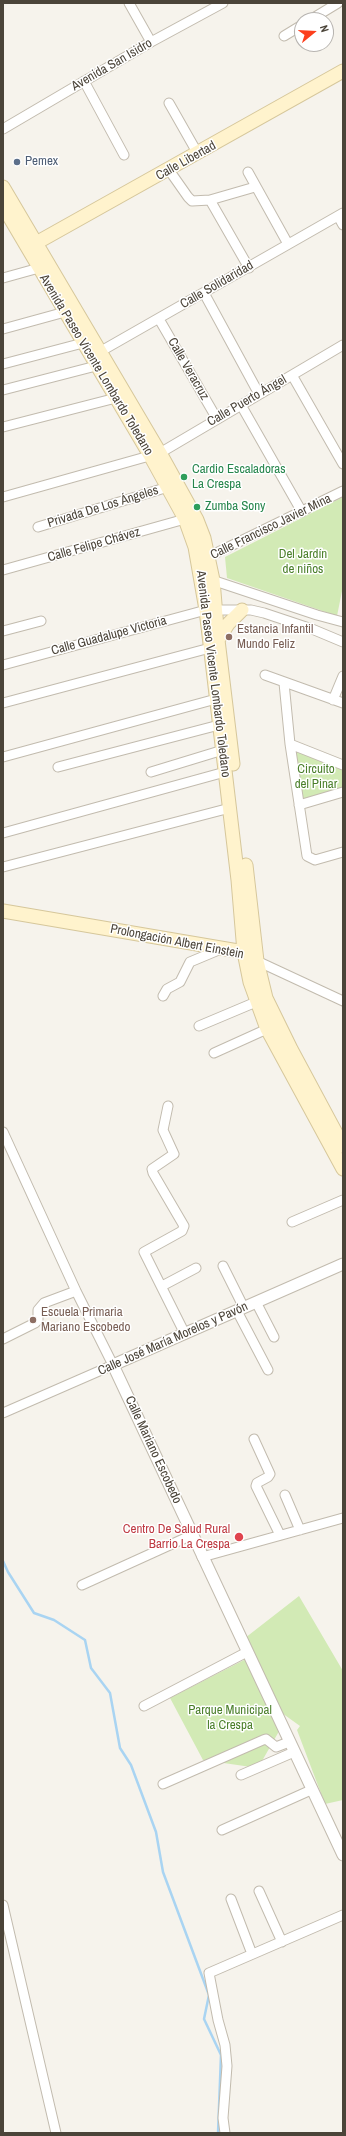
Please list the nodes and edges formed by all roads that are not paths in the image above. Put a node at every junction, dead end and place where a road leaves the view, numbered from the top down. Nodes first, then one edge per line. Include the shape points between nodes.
1 (129, 3) edge
2 (223, 3) edge
3 (338, 3) edge
4 (323, 12) edge
5 (294, 30) edge
6 (284, 36) dead end
7 (151, 42) junction
8 (343, 71) edge
9 (84, 80) junction
10 (169, 103) dead end
11 (3, 129) edge
12 (198, 154) junction
13 (124, 155) dead end
14 (169, 170) junction
15 (248, 172) dead end
16 (3, 187) edge
17 (255, 187) junction
18 (210, 200) junction
19 (3, 206) edge
20 (340, 214) edge
21 (343, 225) edge
22 (288, 244) junction
23 (32, 245) junction
24 (39, 268) junction
25 (249, 268) junction
26 (3, 278) edge
27 (204, 293) junction
28 (65, 312) junction
29 (158, 319) junction
30 (3, 329) edge
31 (83, 343) junction
32 (343, 345) edge
33 (96, 358) junction
34 (3, 364) edge
35 (292, 375) junction
36 (3, 390) edge
37 (259, 394) junction
38 (116, 398) junction
39 (241, 404) junction
40 (216, 418) junction
41 (3, 427) edge
42 (156, 455) junction
43 (343, 464) edge
44 (168, 487) junction
45 (343, 491) edge
46 (3, 497) edge
47 (302, 512) junction
48 (185, 519) junction
49 (38, 527) dead end
50 (204, 559) junction
51 (3, 570) edge
52 (208, 578) junction
53 (211, 610) junction
54 (242, 610) junction
55 (317, 615) junction
56 (343, 620) edge
57 (41, 621) dead end
58 (312, 629) junction
59 (3, 631) edge
60 (343, 642) edge
61 (214, 644) junction
62 (3, 665) edge
63 (265, 675) dead end
64 (343, 676) edge
65 (284, 683) junction
66 (216, 699) junction
67 (333, 700) junction
68 (3, 703) edge
69 (343, 703) edge
70 (219, 725) junction
71 (290, 744) junction
72 (223, 750) junction
73 (3, 757) edge
74 (343, 765) edge
75 (58, 767) dead end
76 (151, 772) dead end
77 (225, 772) junction
78 (343, 792) edge
79 (299, 805) junction
80 (230, 808) junction
81 (3, 833) edge
82 (343, 852) edge
83 (3, 867) edge
84 (3, 911) edge
85 (223, 949) junction
86 (244, 952) junction
87 (257, 961) junction
88 (163, 996) dead end
89 (343, 1001) edge
90 (256, 1002) junction
91 (199, 1026) dead end
92 (267, 1029) junction
93 (214, 1053) dead end
94 (168, 1106) dead end
95 (3, 1132) edge
96 (5, 1142) edge
97 (343, 1146) edge
98 (343, 1169) edge
99 (343, 1200) edge
100 (292, 1222) dead end
101 (343, 1264) edge
102 (223, 1266) dead end
103 (196, 1268) dead end
104 (162, 1286) junction
105 (76, 1291) junction
106 (256, 1302) junction
107 (240, 1309) junction
108 (185, 1334) junction
109 (274, 1337) dead end
110 (3, 1339) edge
111 (113, 1365) junction
112 (268, 1370) dead end
113 (3, 1413) edge
114 (254, 1439) dead end
115 (285, 1495) dead end
116 (343, 1518) edge
117 (300, 1530) junction
118 (192, 1535) junction
119 (280, 1535) junction
120 (202, 1557) junction
121 (82, 1585) dead end
122 (247, 1652) junction
123 (144, 1706) dead end
124 (292, 1747) junction
125 (241, 1775) dead end
126 (163, 1784) dead end
127 (311, 1790) junction
128 (222, 1830) dead end
129 (340, 1842) edge
130 (343, 1855) edge
131 (260, 1891) dead end
132 (231, 1898) dead end
133 (3, 1905) edge
134 (343, 1915) edge
135 (282, 1942) junction
136 (252, 1954) junction
137 (56, 2133) edge
138 (225, 2133) edge

1 - 7 street
2 - 7 street, Avenida San Isidro
3 - 4 street
5 - 6 street
7 - 9 street, Avenida San Isidro
8 - 12 main road, Calle Libertad
9 - 11 street, Avenida San Isidro
9 - 13 street
10 - 12 street
12 - 14 main road, Calle Libertad
14 - 18 street via 192,201
14 - 23 main road, Calle Libertad
15 - 17 street
16 - 23 main road, Avenida Paseo Vicente Lombardo Toledano
17 - 18 street
17 - 22 street
18 - 25 street
19 - 23 main road, Avenida Paseo Vicente Lombardo Toledano
20 - 21 street
20 - 22 street, Calle Solidaridad
22 - 25 street, Calle Solidaridad
23 - 24 main road, Avenida Paseo Vicente Lombardo Toledano
23 - 33 main road, Avenida Paseo Vicente Lombardo Toledano
24 - 26 street
24 - 28 main road, Avenida Paseo Vicente Lombardo Toledano
25 - 27 street, Calle Solidaridad
27 - 29 street, Calle Solidaridad
27 - 37 street
28 - 30 street
28 - 31 main road, Avenida Paseo Vicente Lombardo Toledano
29 - 33 street, Calle Solidaridad
29 - 40 street, Calle Veracruz
31 - 33 main road, Avenida Paseo Vicente Lombardo Toledano
31 - 34 street
32 - 35 street, Calle Puerto Ángel
33 - 36 street, Calle Solidaridad
33 - 38 main road, Avenida Paseo Vicente Lombardo Toledano
33 - 42 main road, Avenida Paseo Vicente Lombardo Toledano
35 - 37 street, Calle Puerto Ángel
35 - 43 street
37 - 39 street, Calle Puerto Ángel
38 - 41 street
38 - 42 main road, Avenida Paseo Vicente Lombardo Toledano
39 - 40 street, Calle Puerto Ángel
39 - 47 street
40 - 42 street, Calle Puerto Ángel
42 - 44 main road, Avenida Paseo Vicente Lombardo Toledano
42 - 46 street, Calle Puerto Ángel
42 - 50 main road, Avenida Paseo Vicente Lombardo Toledano via 197,520
44 - 48 main road, Avenida Paseo Vicente Lombardo Toledano
44 - 49 street, Privada De Los Ángeles
45 - 47 street, Calle Francisco Javier Mina
47 - 50 street, Calle Francisco Javier Mina
48 - 50 main road, Avenida Paseo Vicente Lombardo Toledano
48 - 51 street, Calle Felipe Chávez
50 - 52 main road, Avenida Paseo Vicente Lombardo Toledano
52 - 53 main road, Avenida Paseo Vicente Lombardo Toledano
52 - 55 street
53 - 54 street, Calle Guadalupe Victoria
53 - 61 main road, Avenida Paseo Vicente Lombardo Toledano
53 - 62 street, Calle Guadalupe Victoria
54 - 58 street, Calle Guadalupe Victoria via 264,613
54 - 61 main road
55 - 56 street
55 - 58 street
57 - 59 street
58 - 60 street, Calle Guadalupe Victoria
61 - 66 main road, Avenida Paseo Vicente Lombardo Toledano
61 - 68 street
61 - 87 main road, Avenida Paseo Vicente Lombardo Toledano
63 - 65 street
64 - 67 street
65 - 67 street
65 - 71 street
66 - 70 main road, Avenida Paseo Vicente Lombardo Toledano
66 - 73 street
67 - 69 street
70 - 72 main road, Avenida Paseo Vicente Lombardo Toledano
70 - 75 street
71 - 74 street
71 - 79 street
72 - 76 street
72 - 77 main road, Avenida Paseo Vicente Lombardo Toledano
77 - 80 main road, Avenida Paseo Vicente Lombardo Toledano
77 - 81 street
78 - 79 street
79 - 82 street via 307,856 315,860
80 - 83 street
80 - 86 main road, Avenida Paseo Vicente Lombardo Toledano
84 - 85 main road, Prolongación Albert Einstein
85 - 86 main road, Prolongación Albert Einstein
85 - 88 street via 190,962 180,982 167,989
86 - 87 main road, Prolongación Albert Einstein
86 - 90 main road, Avenida Paseo Vicente Lombardo Toledano
87 - 89 street, Prolongación Albert Einstein
87 - 97 main road, Avenida Paseo Vicente Lombardo Toledano via 271,1012
90 - 91 street
90 - 92 main road, Avenida Paseo Vicente Lombardo Toledano
92 - 93 street
92 - 98 main road, Avenida Paseo Vicente Lombardo Toledano
94 - 104 street via 162,1127 174,1154 152,1169 184,1226 182,1231 144,1252
95 - 96 street, Calle Mariano Escobedo
96 - 105 street, Calle Mariano Escobedo
99 - 100 street
101 - 106 street, Calle José María Morelos y Pavón
102 - 107 street
103 - 104 street
104 - 108 street
105 - 110 street via 44,1303 38,1310 38,1320 35,1323
105 - 111 street, Calle Mariano Escobedo
106 - 107 street, Calle José María Morelos y Pavón
106 - 109 street
107 - 108 street, Calle José María Morelos y Pavón
107 - 112 street
108 - 111 street, Calle José María Morelos y Pavón
111 - 113 street, Calle José María Morelos y Pavón
111 - 118 street, Calle Mariano Escobedo
114 - 119 street via 270,1474 256,1486
115 - 117 street
116 - 117 street
117 - 119 street
118 - 120 street, Calle Mariano Escobedo
118 - 121 street
119 - 120 street
120 - 122 street, Calle Mariano Escobedo
122 - 123 street
122 - 124 street, Calle Mariano Escobedo
124 - 125 street
124 - 126 street via 276,1747 266,1739
124 - 127 street, Calle Mariano Escobedo
127 - 128 street
127 - 129 street, Calle Mariano Escobedo
129 - 130 street, Calle Mariano Escobedo
131 - 135 street
132 - 136 street
133 - 137 street
134 - 135 street
135 - 136 street
136 - 138 street via 209,1973 225,2045

